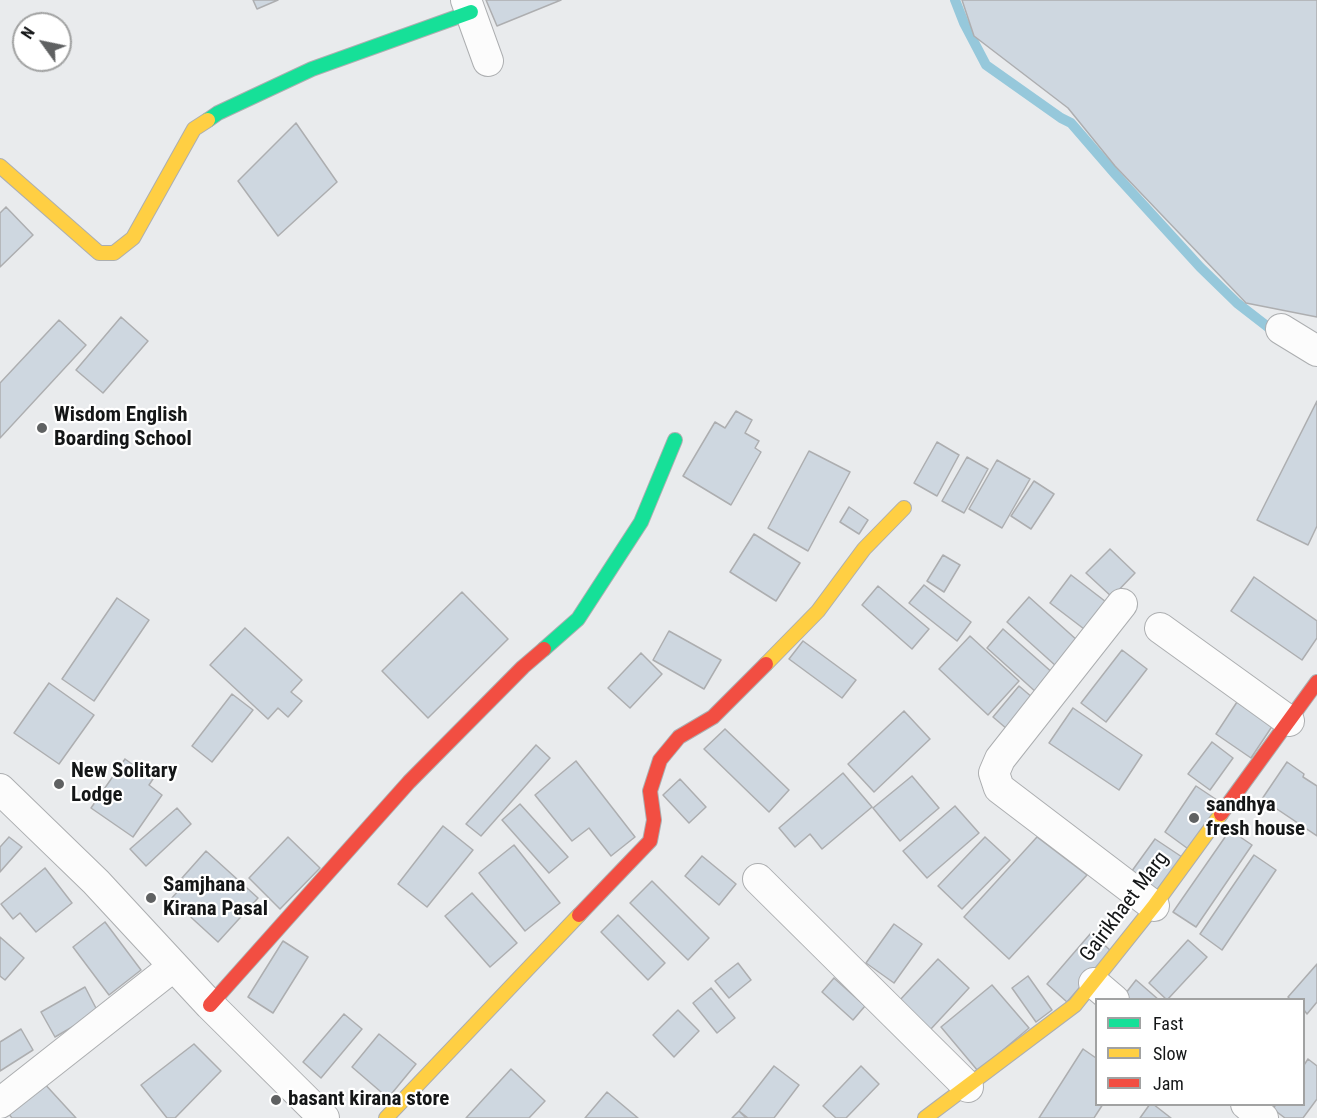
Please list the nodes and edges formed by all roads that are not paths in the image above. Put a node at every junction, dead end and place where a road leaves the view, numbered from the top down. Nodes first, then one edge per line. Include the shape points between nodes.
1 (469, 6) edge
2 (488, 61) dead end
3 (0, 166) edge
4 (1281, 329) dead end
5 (1317, 351) edge
6 (675, 440) dead end
7 (904, 508) dead end
8 (1122, 603) dead end
9 (1160, 628) dead end
10 (1317, 682) edge
11 (1289, 721) junction
12 (0, 789) edge
13 (758, 879) dead end
14 (1154, 906) junction
15 (174, 966) junction
16 (1104, 991) edge
17 (210, 1005) junction
18 (968, 1087) junction
19 (0, 1103) edge
20 (1248, 1106) edge
21 (324, 1118) edge
22 (386, 1118) edge
23 (926, 1118) edge
24 (1263, 1118) edge

1 - 2 street
1 - 3 street via 312,69 218,113 194,129 134,238 114,253 99,253
4 - 5 street
6 - 17 street via 641,522 578,619 409,782
7 - 22 street via 864,549 818,610 729,701 713,717 679,737 660,760 650,791 654,820 650,841
8 - 14 street via 1000,759 994,773 999,788
9 - 11 street
10 - 11 street, Gairikhaet Marg
11 - 14 street, Gairikhaet Marg
12 - 15 street via 88,874
13 - 18 street
14 - 16 street, Gairikhaet Marg
15 - 17 street
15 - 19 street
16 - 18 street, Gairikhaet Marg via 1075,1005
17 - 21 street
18 - 23 street, Gairikhaet Marg
20 - 24 street

